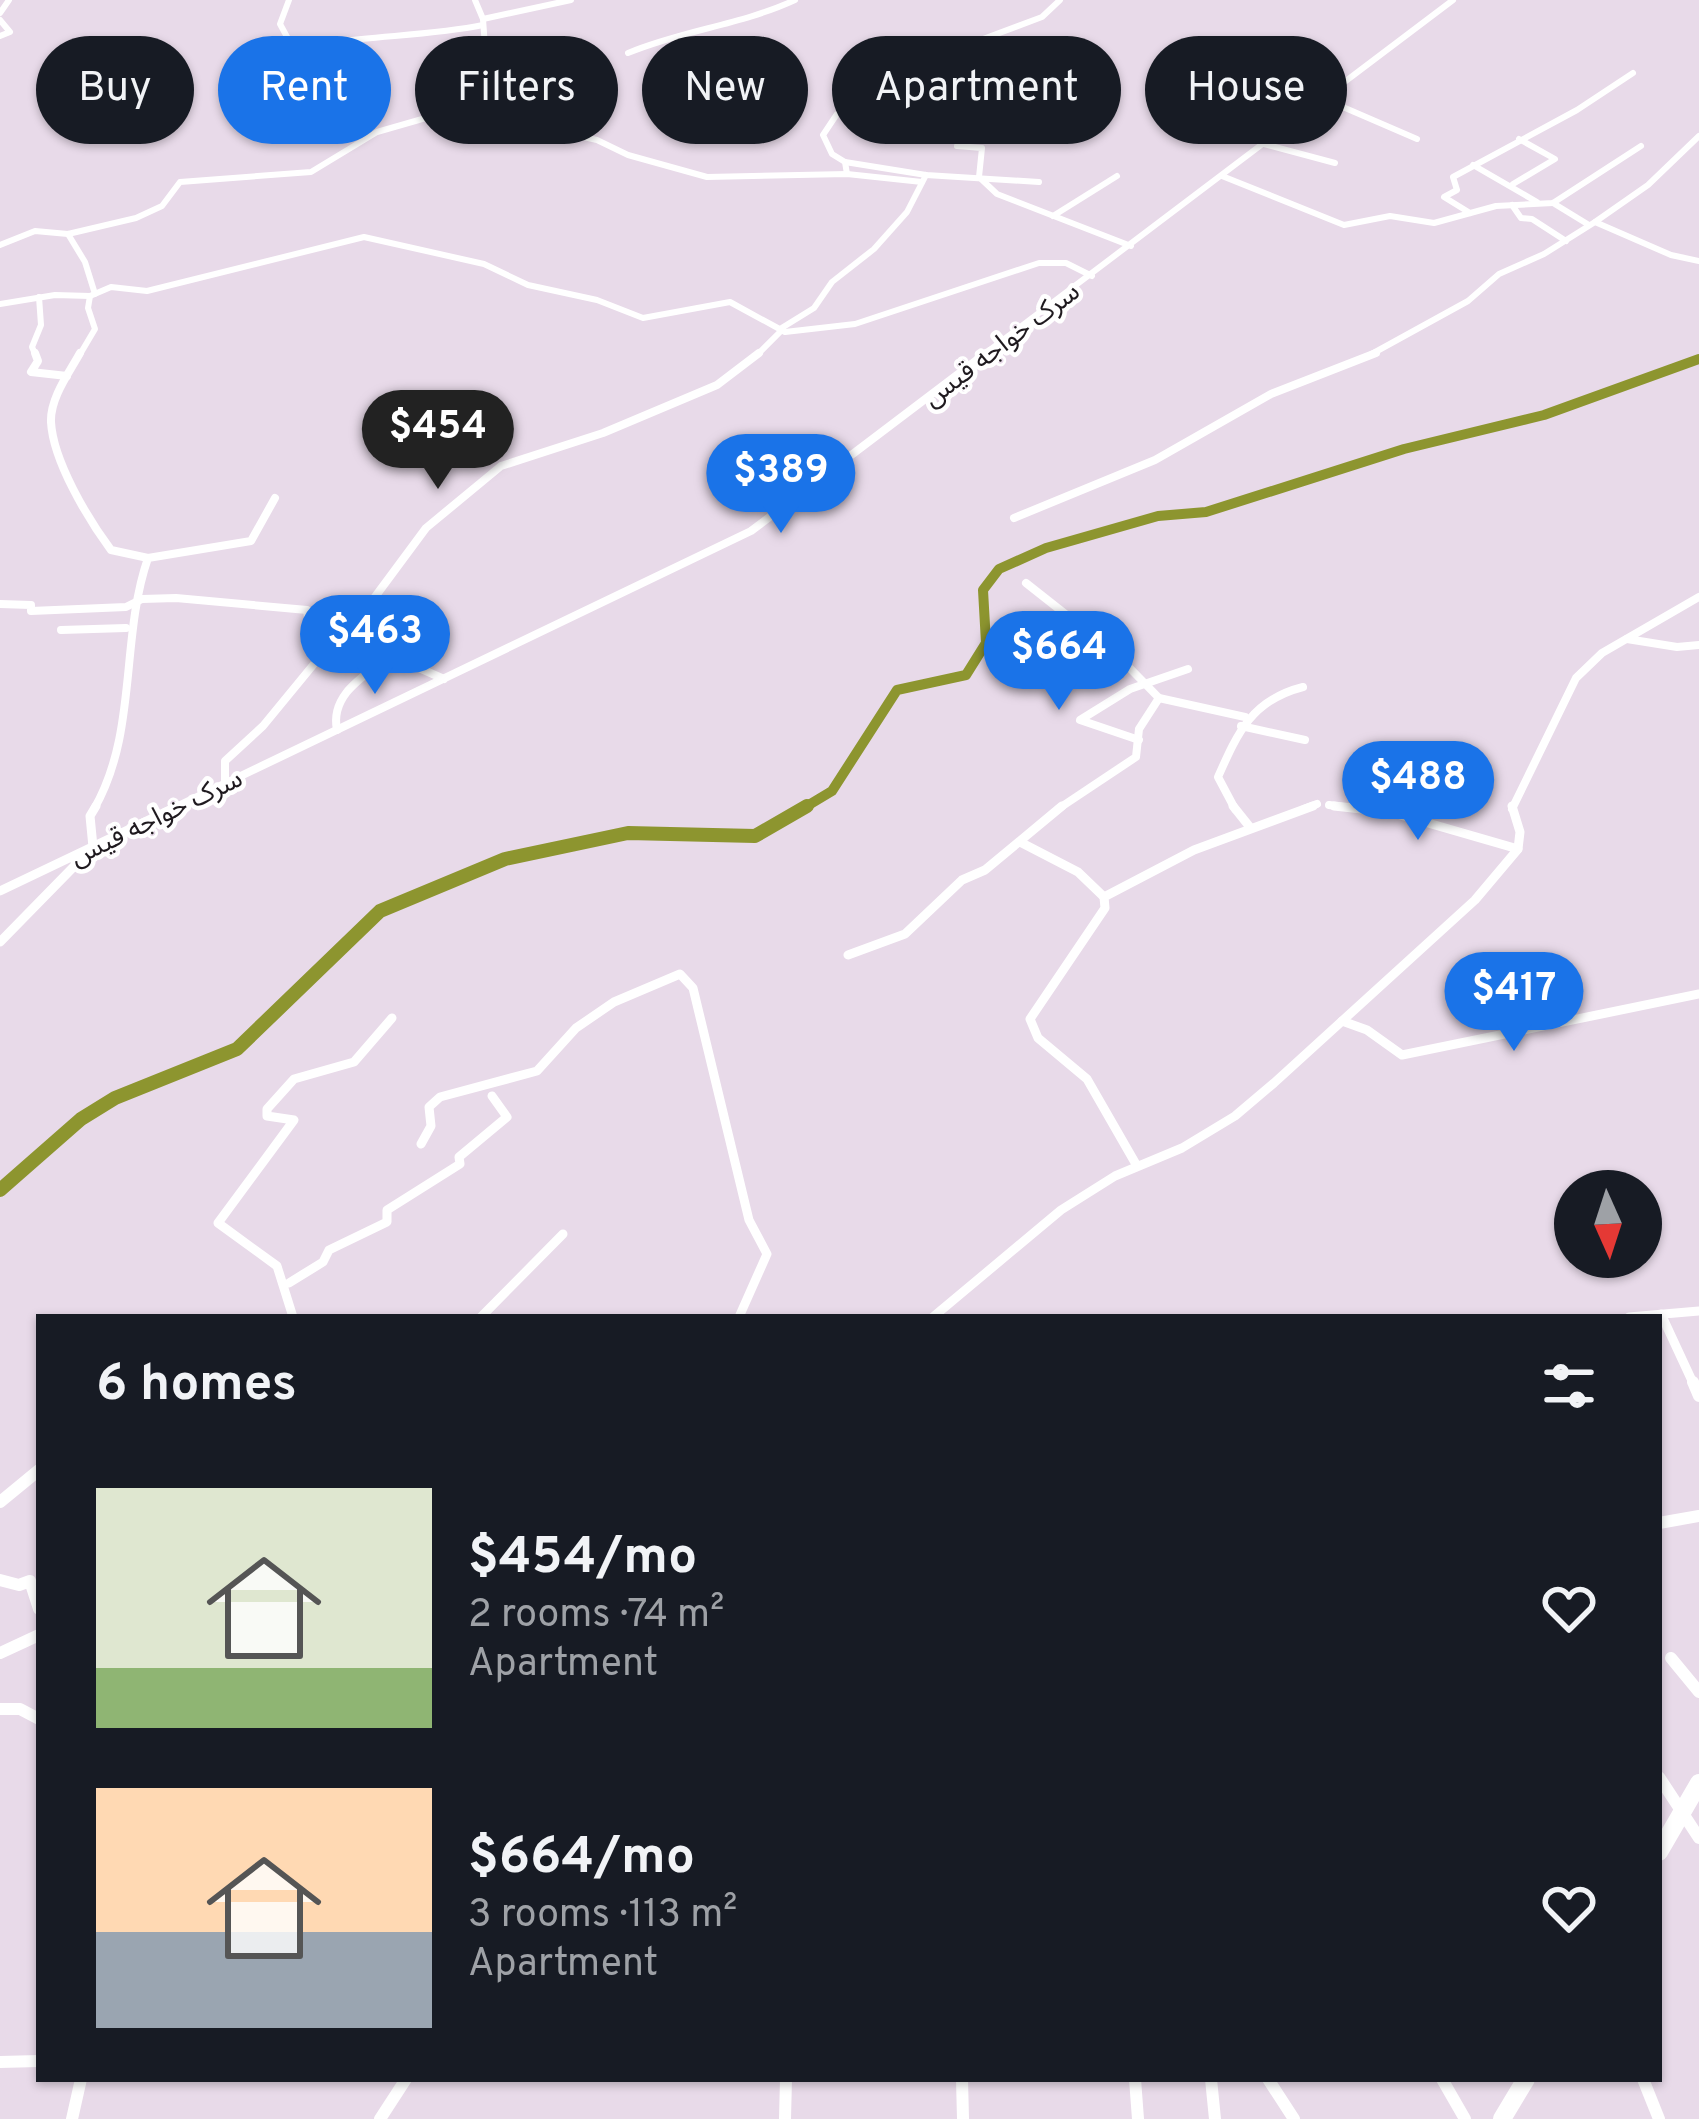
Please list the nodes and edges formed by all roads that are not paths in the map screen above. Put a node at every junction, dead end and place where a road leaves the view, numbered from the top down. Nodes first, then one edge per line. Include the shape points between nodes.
1 (19, 0) edge
2 (289, 0) edge
3 (475, 0) edge
4 (571, 0) edge
5 (795, 0) edge
6 (1060, 0) edge
7 (1453, 0) edge
8 (9, 1) edge
9 (0, 16) edge
10 (483, 22) junction
11 (0, 36) edge
12 (287, 36) edge
13 (484, 36) edge
14 (391, 39) edge
15 (628, 53) dead end
16 (1634, 73) dead end
17 (1347, 79) edge
18 (1347, 109) edge
19 (415, 121) edge
20 (1699, 136) edge
21 (1417, 139) dead end
22 (1519, 139) junction
23 (605, 144) edge
24 (1264, 144) joint
25 (957, 146) dead end
26 (1641, 146) dead end
27 (845, 162) junction
28 (1335, 163) dead end
29 (1473, 165) junction
30 (847, 174) junction
31 (1117, 176) dead end
32 (1222, 176) junction
33 (924, 178) junction
34 (982, 179) junction
35 (1039, 182) dead end
36 (1514, 184) junction
37 (1537, 202) junction
38 (1552, 203) junction
39 (1512, 205) junction
40 (1470, 213) junction
41 (1053, 217) junction
42 (1592, 224) junction
43 (68, 234) junction
44 (1566, 241) junction
45 (0, 245) edge
46 (1131, 246) junction
47 (1699, 261) edge
48 (1092, 276) junction
49 (93, 295) junction
50 (39, 297) junction
51 (0, 304) edge
52 (781, 330) junction
53 (67, 376) junction
54 (274, 497) dead end
55 (1014, 518) dead end
56 (148, 558) junction
57 (1026, 583) dead end
58 (1699, 597) edge
59 (0, 604) edge
60 (134, 604) junction
61 (126, 628) junction
62 (344, 629) junction
63 (61, 630) dead end
64 (1627, 639) junction
65 (1699, 645) edge
66 (387, 658) junction
67 (1188, 669) dead end
68 (444, 679) junction
69 (1146, 686) junction
70 (1304, 687) dead end
71 (1159, 698) junction
72 (1243, 722) junction
73 (337, 730) junction
74 (1139, 740) junction
75 (1305, 740) dead end
76 (226, 783) junction
77 (1249, 826) junction
78 (1020, 842) junction
79 (93, 847) junction
80 (1518, 849) junction
81 (0, 891) edge
82 (1104, 897) junction
83 (0, 942) edge
84 (848, 955) dead end
85 (1699, 994) edge
86 (392, 1018) dead end
87 (1342, 1021) junction
88 (492, 1096) dead end
89 (421, 1144) dead end
90 (1137, 1166) junction
91 (563, 1234) dead end
92 (289, 1283) junction
93 (1699, 1311) edge
94 (293, 1314) edge
95 (485, 1314) edge
96 (740, 1314) edge
97 (937, 1314) edge
98 (1661, 1314) edge
99 (1662, 1316) edge
100 (1699, 1396) edge
101 (36, 1473) edge
102 (0, 1502) edge
103 (1699, 1516) edge
104 (1662, 1522) edge
105 (0, 1580) edge
106 (36, 1598) edge
107 (36, 1636) edge
108 (0, 1653) edge
109 (1671, 1658) dead end
110 (1699, 1692) edge
111 (0, 1709) edge
112 (36, 1717) edge
113 (1662, 1781) edge
114 (1699, 1784) edge
115 (1684, 1810) junction
116 (1699, 1838) edge
117 (1662, 1847) edge
118 (36, 2061) edge
119 (0, 2062) edge
120 (80, 2082) edge
121 (404, 2082) edge
122 (786, 2082) edge
123 (962, 2082) edge
124 (1135, 2082) edge
125 (1211, 2082) edge
126 (1270, 2082) edge
127 (1444, 2082) edge
128 (1524, 2082) edge
129 (1644, 2082) edge
130 (71, 2119) edge
131 (380, 2119) edge
132 (785, 2119) edge
133 (963, 2119) edge
134 (1138, 2119) edge
135 (1215, 2119) edge
136 (1294, 2119) edge
137 (1465, 2119) edge
138 (1502, 2119) edge
139 (1659, 2119) edge

1 - 8 street
2 - 12 street via 280,24
3 - 10 street
4 - 10 street
5 - 15 street
6 - 27 street via 1047,15 951,51 837,114 823,140
7 - 17 street, سرک خواجه قیس
8 - 9 street
9 - 11 street via 10,32
10 - 13 street
10 - 14 street
16 - 22 street
18 - 21 street
19 - 43 street via 377,132 311,172 180,182 152,211
20 - 42 street
22 - 29 street
22 - 36 street via 1555,159
23 - 30 street via 706,177
24 - 28 street
24 - 32 street, سرک خواجه قیس
25 - 34 street via 982,148
26 - 38 street
27 - 30 street
27 - 33 street
29 - 36 street
29 - 40 street via 1453,177 1456,190 1444,197
30 - 33 street
31 - 41 street
32 - 40 street via 1344,225 1390,216 1434,223
32 - 46 street, سرک خواجه قیس
33 - 34 street
33 - 52 street via 908,212 874,250
34 - 35 street
34 - 41 street via 997,194
36 - 37 street
37 - 38 street
37 - 39 street
38 - 42 street
39 - 40 street
39 - 44 street
41 - 46 street
42 - 44 street
42 - 47 street
43 - 45 street via 35,231
43 - 49 street
44 - 55 street via 1498,274 1468,302 1384,350 1271,394 1142,466
46 - 48 street, سرک خواجه قیس
48 - 52 street via 1066,263 1039,263 855,324
48 - 68 street, سرک خواجه قیس via 752,531
49 - 50 street
49 - 52 street via 111,287 148,291 364,238 467,260 644,318 730,302
49 - 53 street via 95,329
50 - 51 street
50 - 53 street via 31,371
52 - 62 street via 717,385 501,466 426,527
53 - 56 street via 51,422 80,508 111,550
54 - 56 street via 251,541
56 - 60 street
57 - 69 street
58 - 64 street
59 - 60 street via 31,604 31,611
60 - 61 street
60 - 62 street via 240,602 307,610 308,618
61 - 63 street
61 - 79 street via 116,761 110,788 90,816
62 - 66 street
62 - 76 street via 225,761
64 - 65 street
64 - 80 street via 1576,678 1550,721 1513,802
66 - 68 street
66 - 73 street via 339,698
67 - 69 street
68 - 73 street, سرک خواجه قیس
69 - 71 street
69 - 74 street via 1080,720
70 - 72 street via 1268,695
71 - 72 street
71 - 74 street
72 - 75 street
72 - 77 street via 1218,777
73 - 76 street, سرک خواجه قیس
74 - 78 street via 1136,757
76 - 79 street, سرک خواجه قیس
77 - 80 street via 1323,804 1390,812
77 - 82 street
78 - 82 street via 1078,872
78 - 84 street via 962,880 905,934
79 - 81 street, سرک خواجه قیس
79 - 83 street
80 - 87 street via 1475,900
82 - 90 street via 1105,908 1030,1019 1038,1038 1087,1079
85 - 87 street via 1402,1055
86 - 92 street via 354,1062 286,1086 267,1116 294,1120 292,1133 218,1223 263,1251
87 - 90 street via 1235,1116
88 - 92 street via 507,1117 460,1164
89 - 96 street via 440,1096 537,1071 576,1028 680,974 693,988 749,1220 767,1254
90 - 97 street via 1061,1210
91 - 95 street
92 - 94 street
93 - 98 street
99 - 100 street
101 - 102 street
103 - 104 street
105 - 106 street via 31,1581
107 - 108 street
109 - 110 street
111 - 112 street
113 - 115 street
114 - 115 highway
115 - 116 street
115 - 117 highway
118 - 119 street
120 - 130 street
121 - 131 street
122 - 132 street
123 - 133 street
124 - 134 street
125 - 135 street
126 - 136 street
127 - 137 street
128 - 138 highway
129 - 139 street

